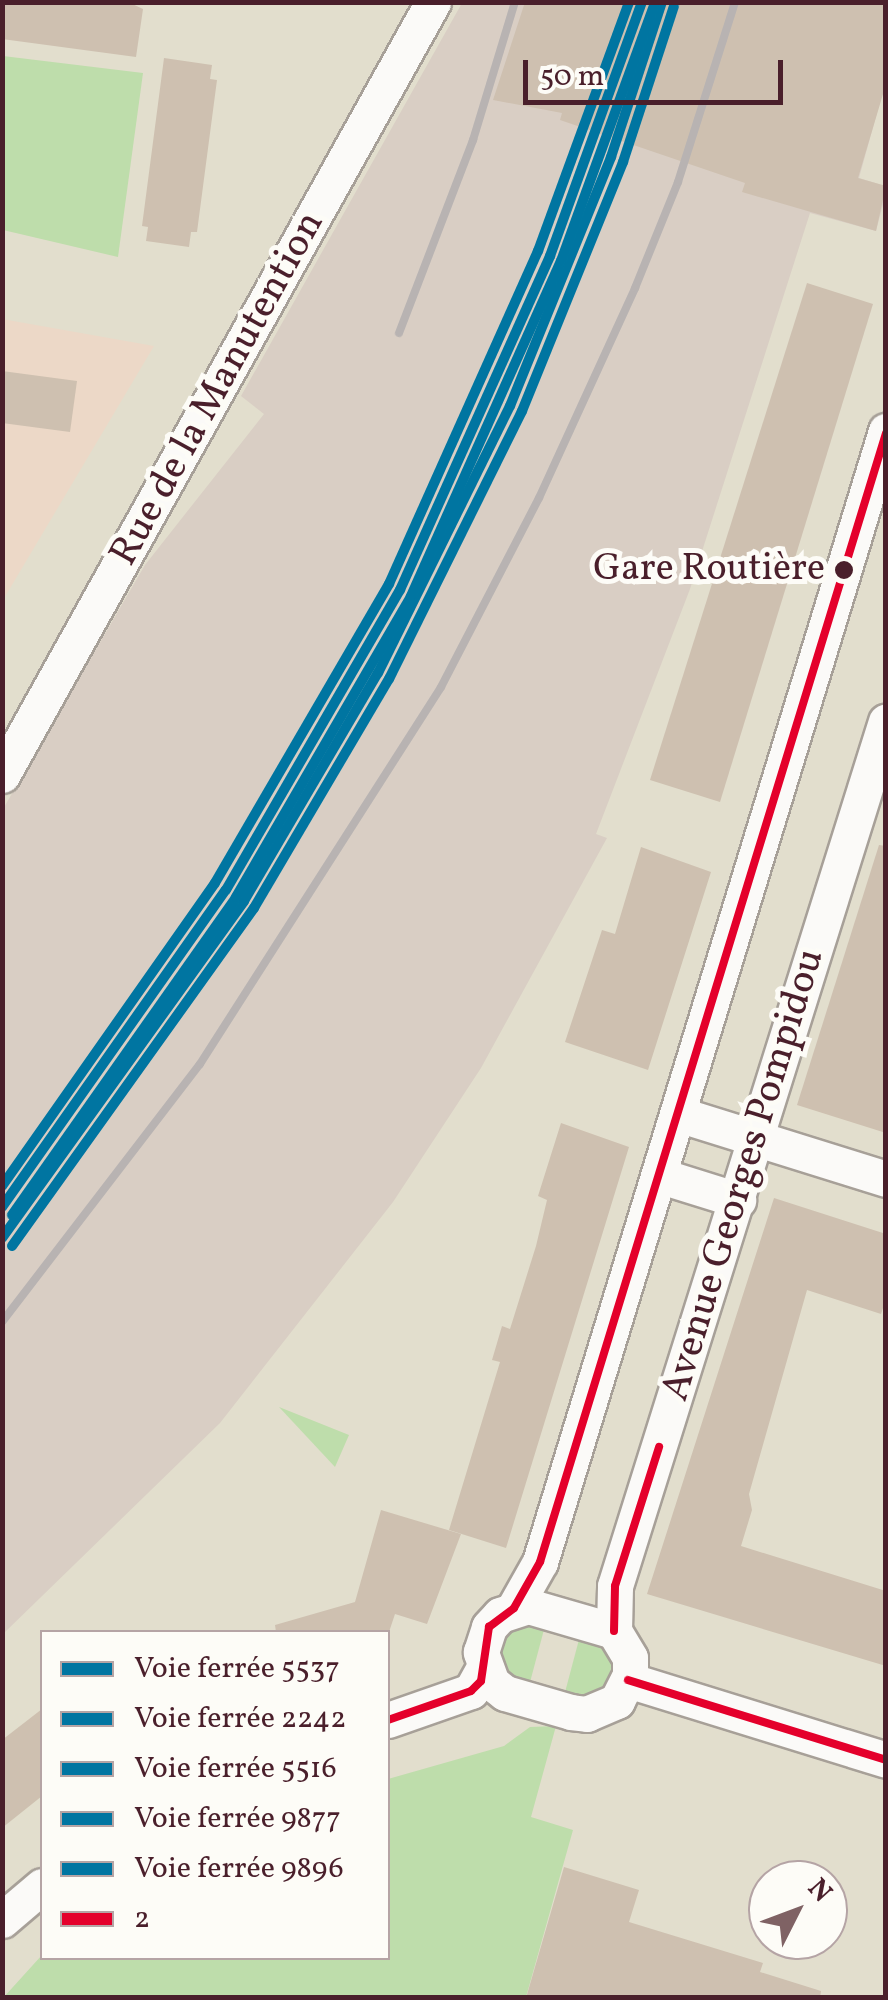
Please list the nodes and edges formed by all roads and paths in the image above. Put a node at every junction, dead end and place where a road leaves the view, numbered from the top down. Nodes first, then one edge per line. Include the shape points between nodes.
1 (433, 2) edge
2 (886, 431) edge
3 (886, 721) edge
4 (2, 775) edge
5 (681, 1114) junction
6 (757, 1138) junction
7 (662, 1176) junction
8 (886, 1180) edge
9 (738, 1200) junction
10 (514, 1608) junction
11 (614, 1630) junction
12 (484, 1668) junction
13 (628, 1680) junction
14 (390, 1719) edge
15 (886, 1760) edge
16 (40, 1888) edge
17 (2, 1920) edge

1 - 4 street, Rue de la Manutention
2 - 5 street, Avenue Georges Pompidou
3 - 6 street, Avenue Georges Pompidou
5 - 6 street
5 - 7 street, Avenue Georges Pompidou
6 - 8 street
6 - 9 street, Avenue Georges Pompidou
7 - 9 street
7 - 10 street, Avenue Georges Pompidou via 540,1562
9 - 11 street, Avenue Georges Pompidou via 615,1586
10 - 11 street
10 - 12 street via 489,1627
11 - 13 street via 630,1658
12 - 13 street via 504,1693 587,1714 616,1701
12 - 14 street via 472,1691
13 - 15 street
16 - 17 street

